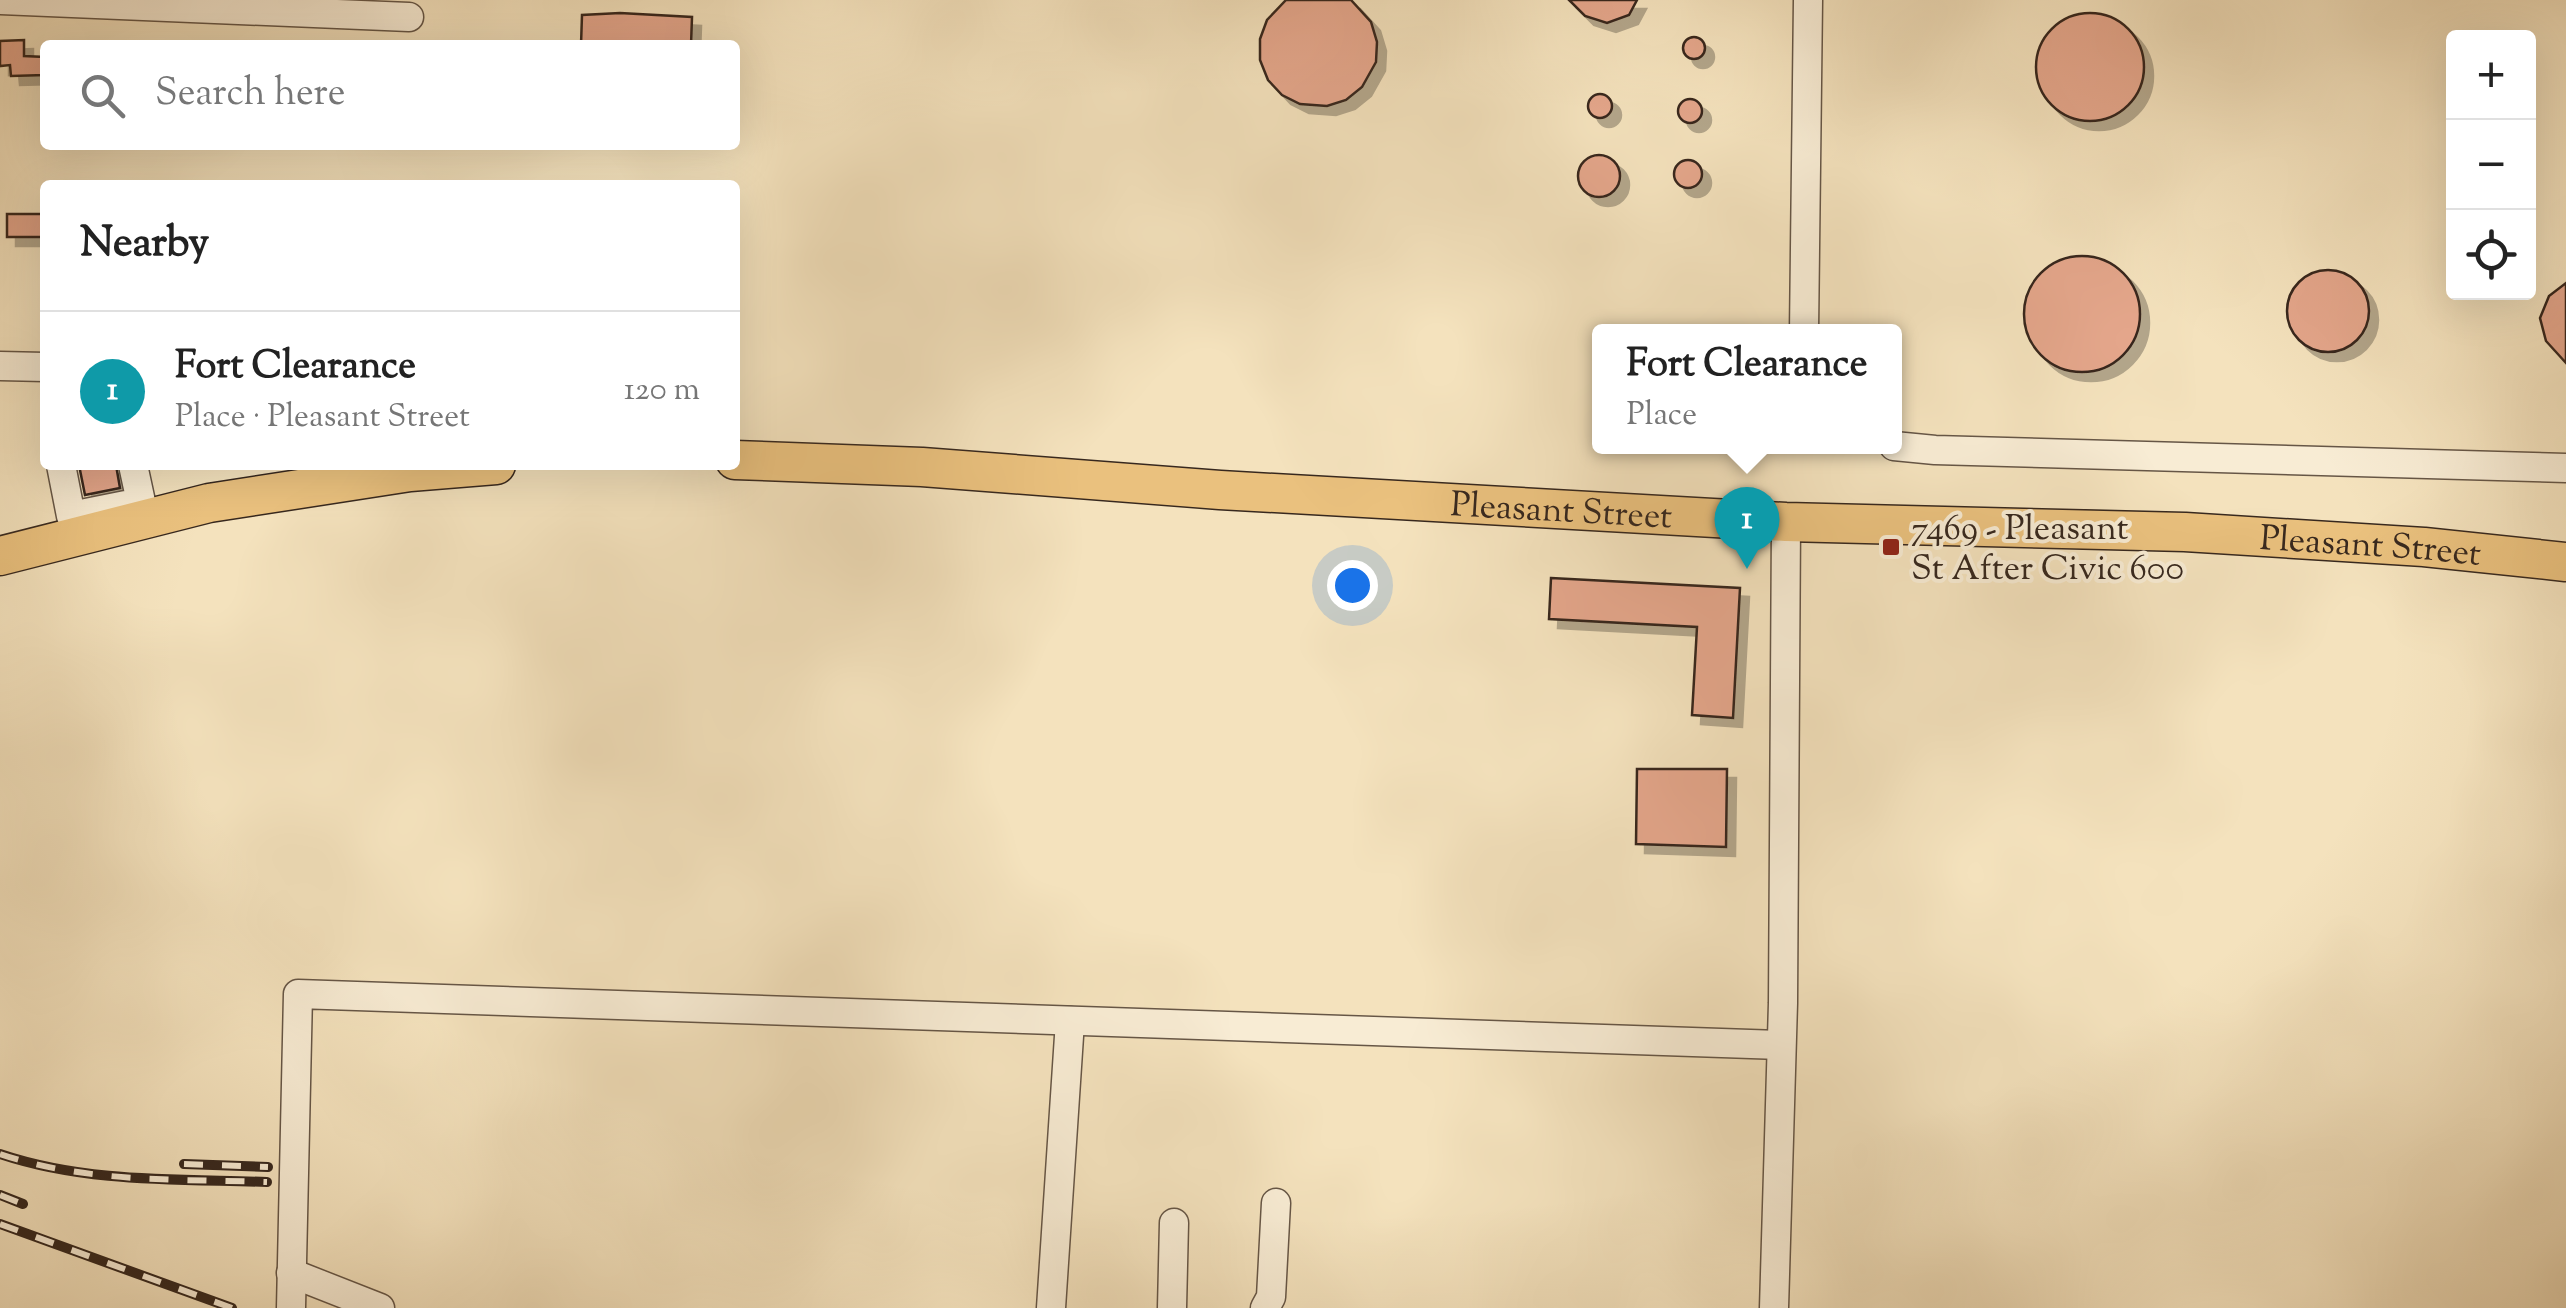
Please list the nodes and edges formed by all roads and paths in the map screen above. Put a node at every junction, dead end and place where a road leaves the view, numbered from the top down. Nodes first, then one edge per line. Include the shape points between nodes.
1 (0, 0) edge
2 (1808, 0) edge
3 (408, 17) dead end
4 (1804, 324) edge
5 (0, 366) edge
6 (40, 367) edge
7 (1902, 447) edge
8 (740, 460) edge
9 (2566, 468) edge
10 (63, 470) edge
11 (134, 470) edge
12 (435, 470) edge
13 (118, 516) junction
14 (1786, 522) junction
15 (0, 556) edge
16 (2566, 562) edge
17 (1070, 1021) junction
18 (1781, 1045) junction
19 (1276, 1202) dead end
20 (1174, 1223) dead end
21 (291, 1273) junction
22 (1775, 1279) junction
23 (290, 1308) edge
24 (380, 1308) edge
25 (1052, 1308) edge
26 (1172, 1308) edge
27 (1265, 1308) edge
28 (1752, 1308) edge
29 (1774, 1308) edge

1 - 3 street
2 - 4 street
5 - 6 street
7 - 9 street
8 - 14 main road, Pleasant Street
10 - 13 street via 72,516
11 - 13 street via 141,502
12 - 13 main road
13 - 15 main road
14 - 16 main road, Pleasant Street via 2185,532
14 - 18 street
17 - 18 street
17 - 21 street via 298,994
17 - 25 street
18 - 22 street
19 - 27 street
20 - 26 street
21 - 23 street
21 - 24 street
22 - 28 street
22 - 29 street

